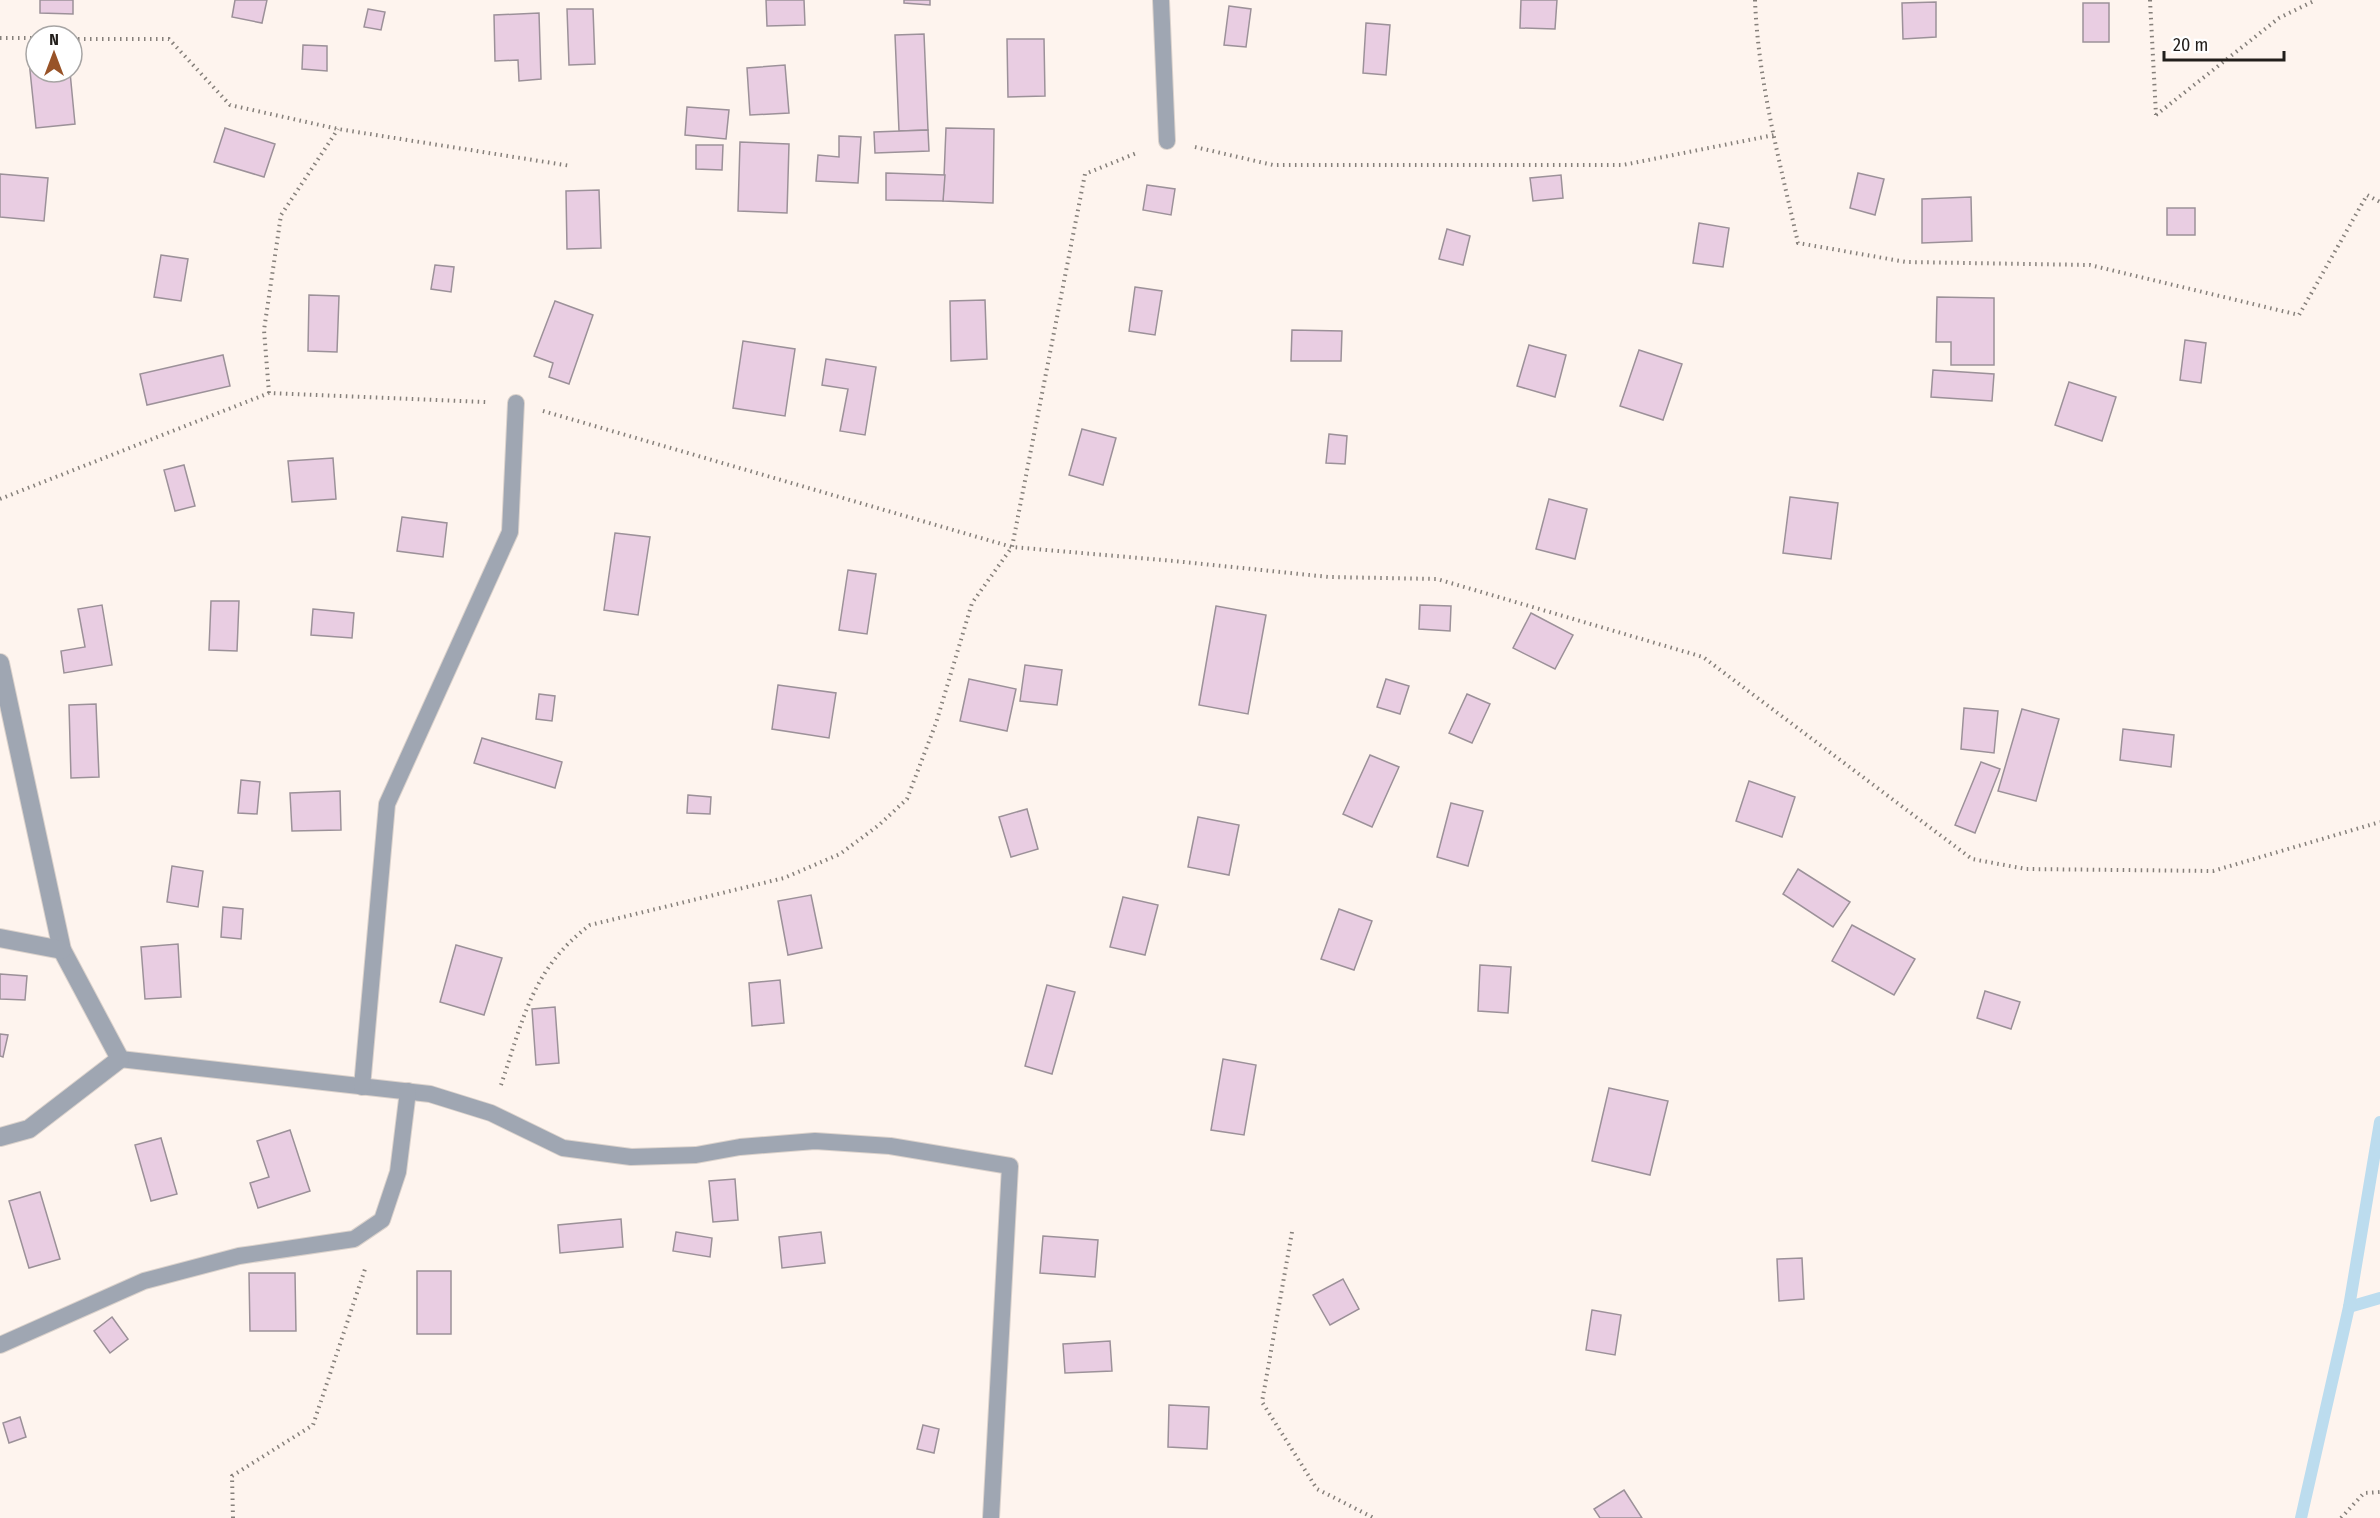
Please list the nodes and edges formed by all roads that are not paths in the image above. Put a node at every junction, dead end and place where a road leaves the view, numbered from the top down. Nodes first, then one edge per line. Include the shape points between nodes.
1 (1161, 0) edge
2 (1167, 141) road end
3 (516, 403) road end
4 (0, 663) edge
5 (0, 938) edge
6 (63, 950) junction
7 (120, 1059) junction
8 (362, 1087) junction
9 (408, 1090) junction
10 (0, 1137) edge
11 (0, 1345) edge
12 (991, 1518) edge

1 - 2 lane
3 - 8 lane via 510,532 387,804
4 - 6 street
5 - 6 street
6 - 7 street
7 - 8 lane
7 - 10 street via 29,1129
8 - 9 lane
9 - 11 lane via 398,1172 382,1220 354,1239 239,1256 144,1281
9 - 12 lane via 491,1113 563,1148 631,1156 696,1155 815,1141 890,1146 1010,1166

